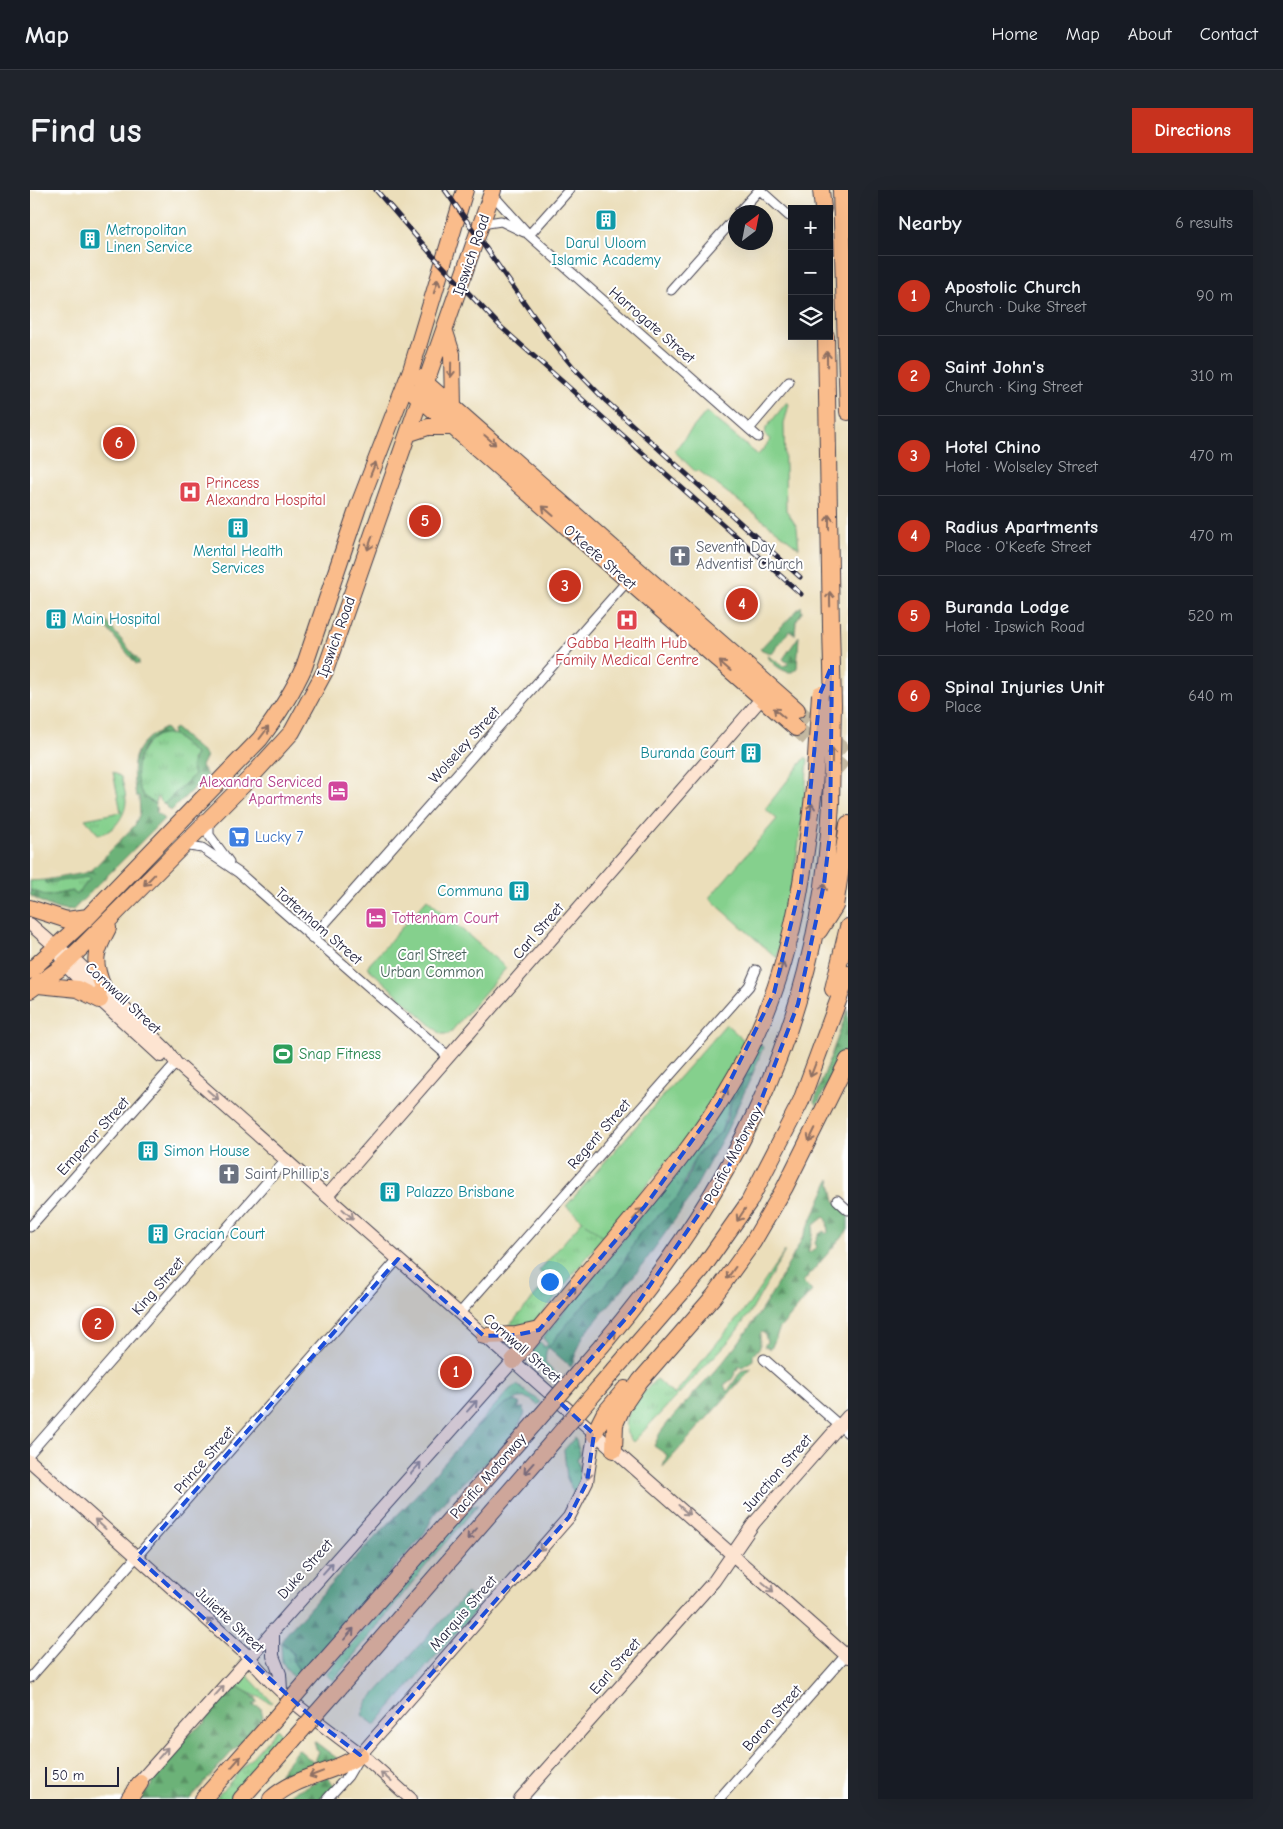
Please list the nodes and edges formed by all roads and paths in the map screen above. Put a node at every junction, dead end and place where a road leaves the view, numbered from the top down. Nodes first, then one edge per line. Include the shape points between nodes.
1 (465, 190) edge
2 (570, 190) edge
3 (760, 190) edge
4 (821, 190) edge
5 (841, 190) edge
6 (492, 192) edge
7 (746, 205) edge
8 (822, 205) edge
9 (788, 215) edge
10 (481, 224) junction
11 (728, 226) edge
12 (528, 235) junction
13 (672, 290) dead end
14 (445, 332) junction
15 (826, 340) edge
16 (411, 370) junction
17 (789, 382) dead end
18 (406, 385) junction
19 (423, 392) junction
20 (453, 408) junction
21 (848, 412) edge
22 (453, 427) junction
23 (749, 429) junction
24 (410, 433) junction
25 (758, 437) dead end
26 (632, 575) junction
27 (341, 592) junction
28 (832, 665) junction
29 (766, 692) junction
30 (797, 710) tunnel mouth
31 (796, 728) tunnel mouth
32 (209, 820) junction
33 (848, 824) edge
34 (183, 845) junction
35 (239, 873) junction
36 (30, 908) edge
37 (113, 917) junction
38 (88, 918) junction
39 (30, 924) edge
40 (848, 927) edge
41 (312, 938) junction
42 (814, 939) junction
43 (56, 947) junction
44 (68, 960) junction
45 (756, 970) dead end
46 (848, 974) edge
47 (33, 982) edge
48 (101, 993) junction
49 (830, 1024) junction
50 (449, 1057) junction
51 (848, 1060) edge
52 (176, 1063) junction
53 (287, 1159) junction
54 (327, 1196) junction
55 (837, 1200) dead end
56 (848, 1210) edge
57 (30, 1227) edge
58 (398, 1259) junction
59 (459, 1314) junction
60 (539, 1330) junction
61 (484, 1336) junction
62 (764, 1359) dead end
63 (513, 1361) junction
64 (640, 1382) junction
65 (845, 1425) edge
66 (594, 1434) junction
67 (614, 1450) junction
68 (30, 1453) edge
69 (30, 1461) edge
70 (732, 1553) junction
71 (137, 1557) junction
72 (273, 1630) junction
73 (847, 1656) edge
74 (249, 1657) junction
75 (30, 1678) edge
76 (281, 1690) junction
77 (360, 1754) junction
78 (140, 1783) junction
79 (122, 1799) edge
80 (129, 1799) edge
81 (203, 1799) edge
82 (241, 1799) edge
83 (272, 1799) edge
84 (327, 1799) edge
85 (411, 1799) edge
86 (520, 1799) edge
87 (719, 1799) edge

16 -> 1 highway, Ipswich Road
2 - 12 street
3 - 7 street
3 - 9 street
4 - 8 highway
5 - 21 highway
6 - 10 highway, Ipswich Road
6 - 12 street, Harrogate Street
10 - 12 street, Harrogate Street via 500,221
10 - 14 highway, Ipswich Road
11 - 13 street
12 - 23 street, Harrogate Street
14 - 19 highway, Ipswich Road
14 -> 20 highway via 452,354
28 -> 15 highway, Pacific Motorway, bridge
16 - 18 highway, Ipswich Road
16 - 19 highway, O'Keefe Street
17 - 23 street
18 - 19 highway, O'Keefe Street
27 -> 18 highway, Ipswich Road via 358,507
19 - 20 highway, O'Keefe Street
19 - 22 highway, O'Keefe Street
19 - 24 highway, Ipswich Road
20 -> 26 highway, O'Keefe Street
22 - 24 highway via 428,427
26 -> 22 highway, O'Keefe Street
23 - 25 street, Harrogate Street
24 -> 27 highway, Ipswich Road
26 - 29 highway, O'Keefe Street
26 - 41 street, Wolseley Street
27 - 32 highway, Ipswich Road via 322,677 296,726
38 -> 27 highway, Ipswich Road via 255,744 278,715
42 -> 28 highway, Pacific Motorway, bridge via 824,884 831,804
60 -> 28 highway, bridge via 645,1206 719,1103 755,1038 774,993 793,929 814,788 820,694
29 - 30 highway, O'Keefe Street
31 -> 29 highway, O'Keefe Street
29 - 50 main road, Carl Street
32 - 34 highway, Ipswich Road
32 - 35 street, Tottenham Street via 209,835
33 - 42 highway via 835,906
34 - 35 street, Tottenham Street via 202,848
34 -> 37 highway, Ipswich Road
35 - 41 street, Tottenham Street
36 - 38 highway via 67,920
37 - 44 highway, Ipswich Road
37 - 48 highway via 97,950 96,970
38 - 43 highway, Ipswich Road
39 - 43 main road, Cornwall Street
40 - 49 highway via 834,983
41 - 50 street, Tottenham Street
81 -> 42 highway, Pacific Motorway, bridge via 633,1310 675,1252 702,1213 755,1116 786,1038
43 - 44 main road, Cornwall Street
43 - 47 highway, Ipswich Road
44 - 47 highway, Ipswich Road
44 - 48 main road, Cornwall Street
45 - 59 street, Regent Street via 749,986
46 - 49 highway, Pacific Motorway
47 - 48 highway
48 - 52 main road, Cornwall Street via 162,1056
49 -> 82 highway, Pacific Motorway, bridge via 801,1101 767,1170 744,1210 702,1269
50 - 54 main road, Carl Street
51 -> 64 highway via 785,1188 753,1242 708,1304
52 -> 53 main road, Cornwall Street
52 - 57 street, Emperor Street
53 - 54 main road, Cornwall Street
53 - 68 street, King Street
54 -> 58 main road, Cornwall Street
55 - 56 street
58 - 59 main road, Cornwall Street
58 - 71 street, Prince Street
59 - 61 main road, Cornwall Street
60 - 61 highway
60 - 63 highway
61 - 63 main road, Cornwall Street
62 - 65 street
63 - 66 main road, Cornwall Street
72 -> 63 main road, Duke Street
64 - 66 highway via 626,1388 611,1405
64 - 67 highway via 616,1421
65 - 70 main road, Junction Street via 754,1523
66 - 67 main road, Cornwall Street
66 -> 77 main road, Marquis Street via 587,1482 569,1517
67 -> 70 main road, Cornwall Street
71 -> 69 main road, Juliette Street
70 -> 73 main road, Cornwall Street
70 - 86 main road, Earl Street via 714,1581
74 -> 71 main road, Juliette Street
71 - 75 street, Prince Street
72 - 74 main road, Duke Street
72 - 76 main road via 273,1656 280,1674
73 - 87 street, Baron Street
74 - 76 main road, Juliette Street
78 -> 74 main road, Duke Street
76 - 77 main road, Juliette Street via 316,1722
77 -> 83 highway via 349,1763 292,1784
77 - 84 street, Marquis Street via 348,1776
85 -> 77 main road, Juliette Street
78 - 79 main road, Duke Street
78 - 80 highway

